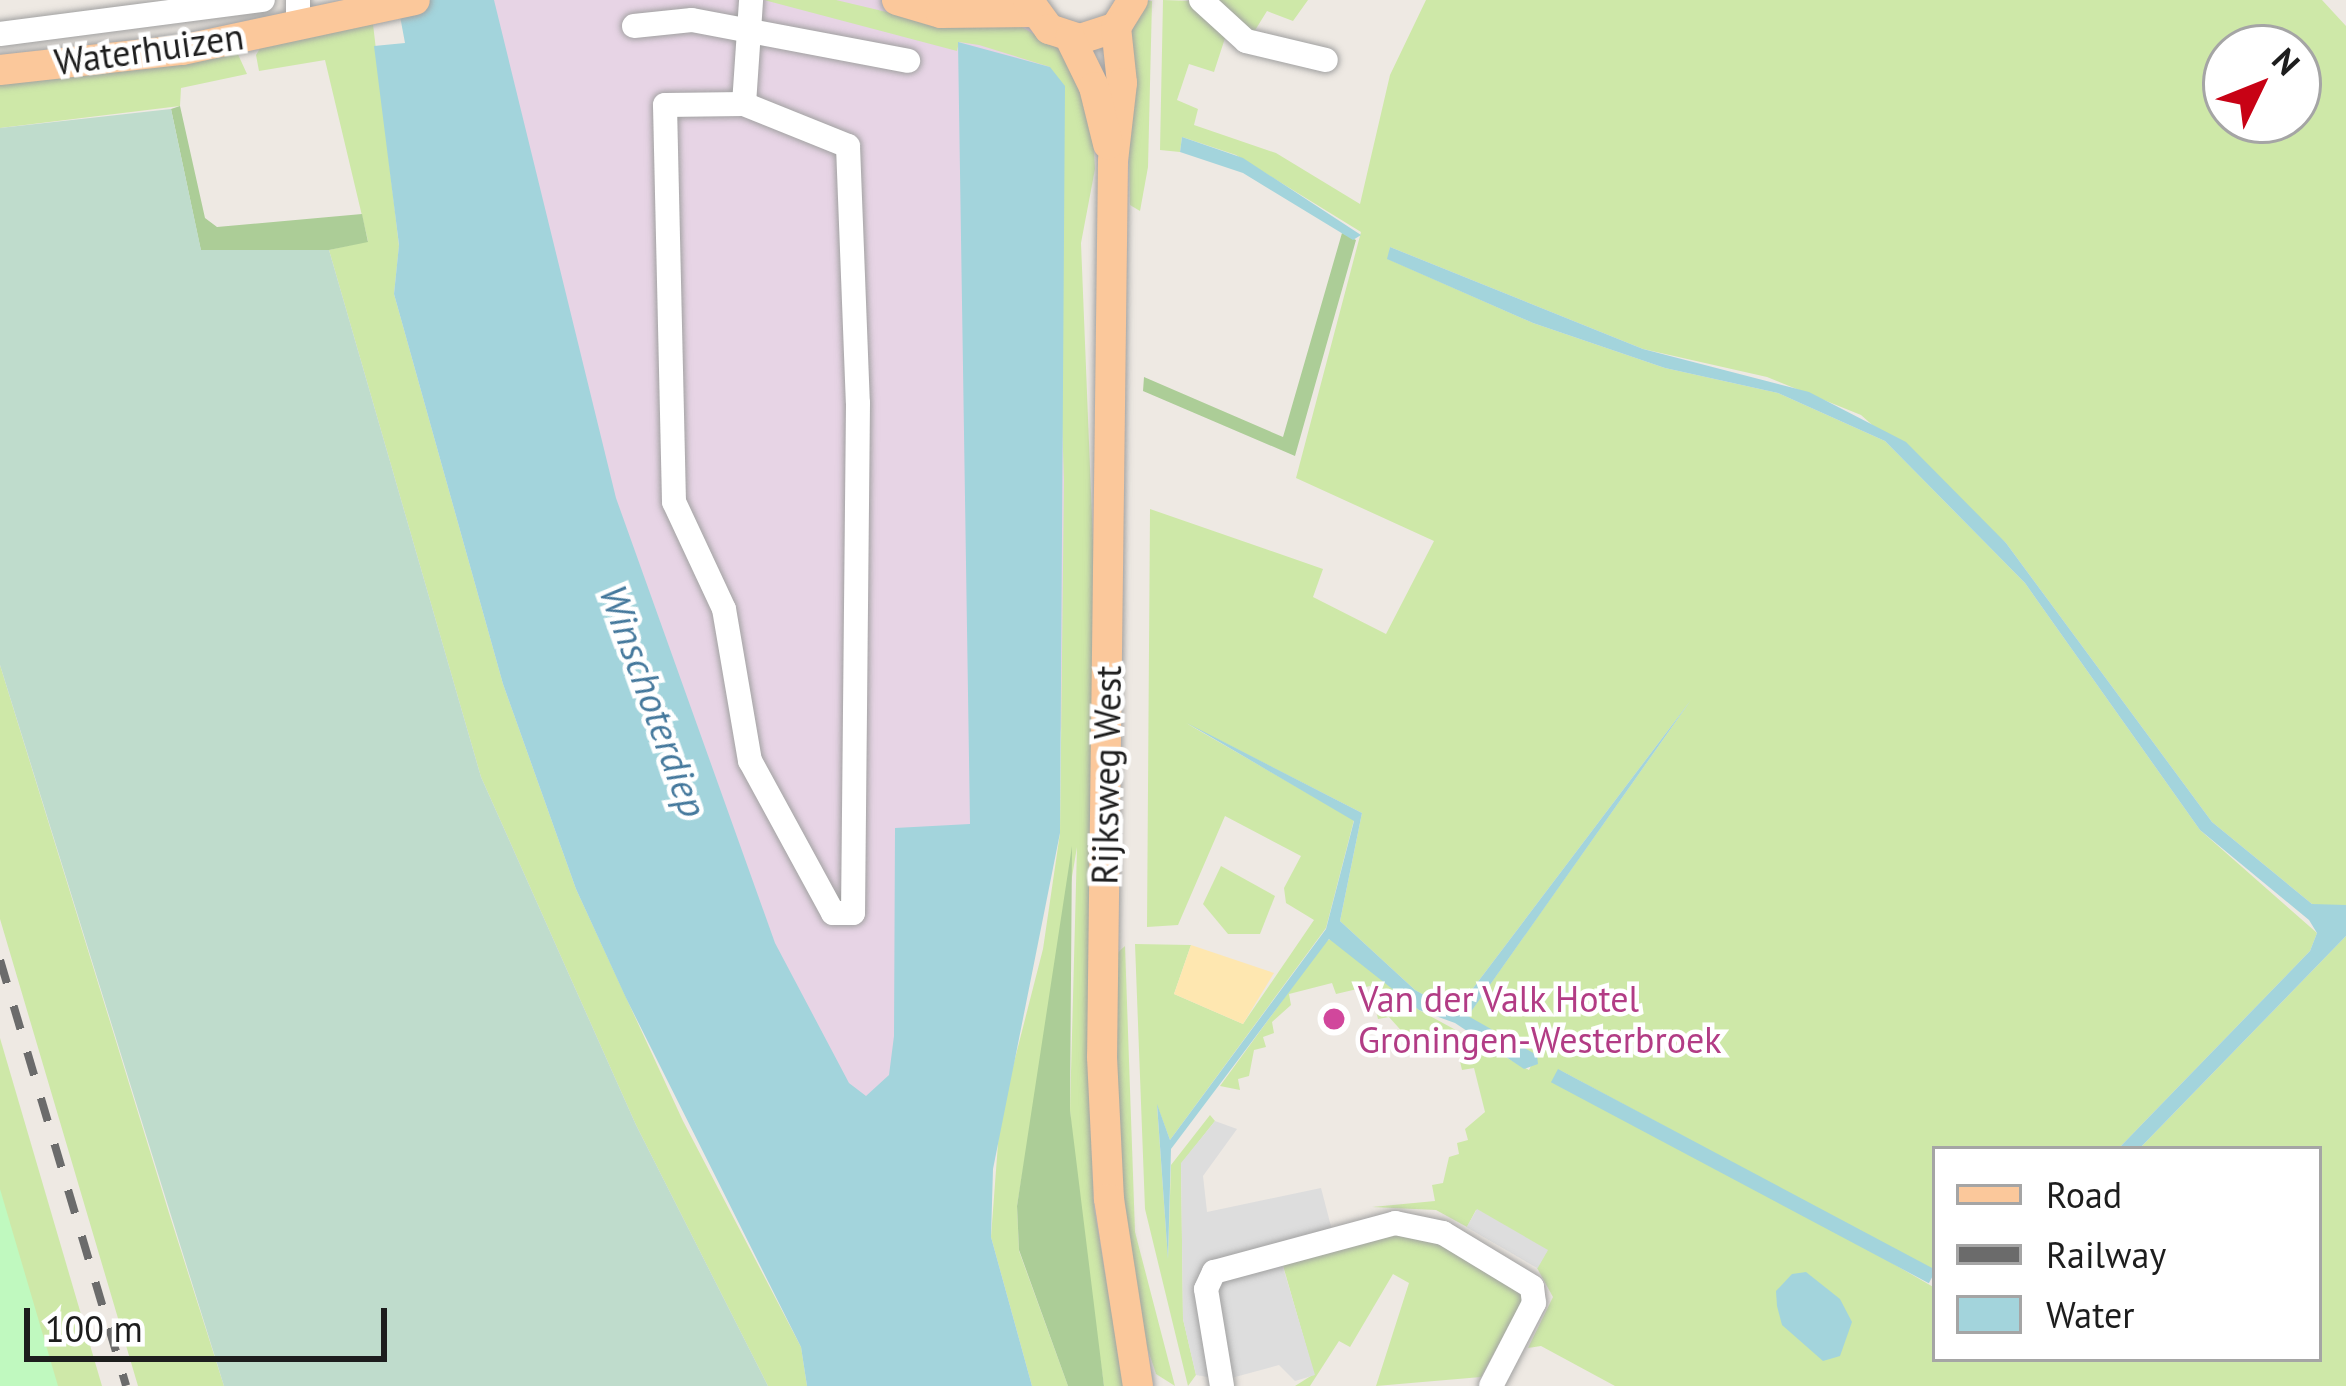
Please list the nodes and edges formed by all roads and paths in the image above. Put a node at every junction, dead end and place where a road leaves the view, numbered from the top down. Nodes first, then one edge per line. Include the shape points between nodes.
1 (263, 0) edge
2 (751, 0) edge
3 (1133, 0) edge
4 (1201, 0) edge
5 (912, 1) edge
6 (405, 2) edge
7 (1031, 6) edge
8 (298, 13) edge
9 (634, 26) dead end
10 (1116, 27) junction
11 (749, 33) junction
12 (0, 34) edge
13 (1070, 38) junction
14 (1326, 60) dead end
15 (908, 61) dead end
16 (0, 70) edge
17 (744, 104) junction
18 (1112, 161) junction
19 (1138, 1386) edge
20 (1222, 1386) edge
21 (1491, 1386) edge

1 - 12 street, Waterhuizen
2 - 11 street
3 - 10 main road
4 - 14 street via 1246,41
5 - 7 main road via 940,14
6 - 8 main road, Waterhuizen
7 - 13 main road
8 - 16 main road, Waterhuizen via 182,50
9 - 11 street via 692,20
10 - 13 main road
10 - 18 main road, Rijksweg West via 1122,83
11 - 15 street
11 - 17 street
13 - 18 main road, Rijksweg West via 1094,87
17 - 17 street via 665,105 674,502 724,609 750,761 833,914 853,913 858,403 848,146
18 - 19 main road, Rijksweg West via 1102,1076 1109,1199
20 - 21 street via 1205,1289 1214,1272 1394,1223 1443,1233 1532,1287 1534,1303

